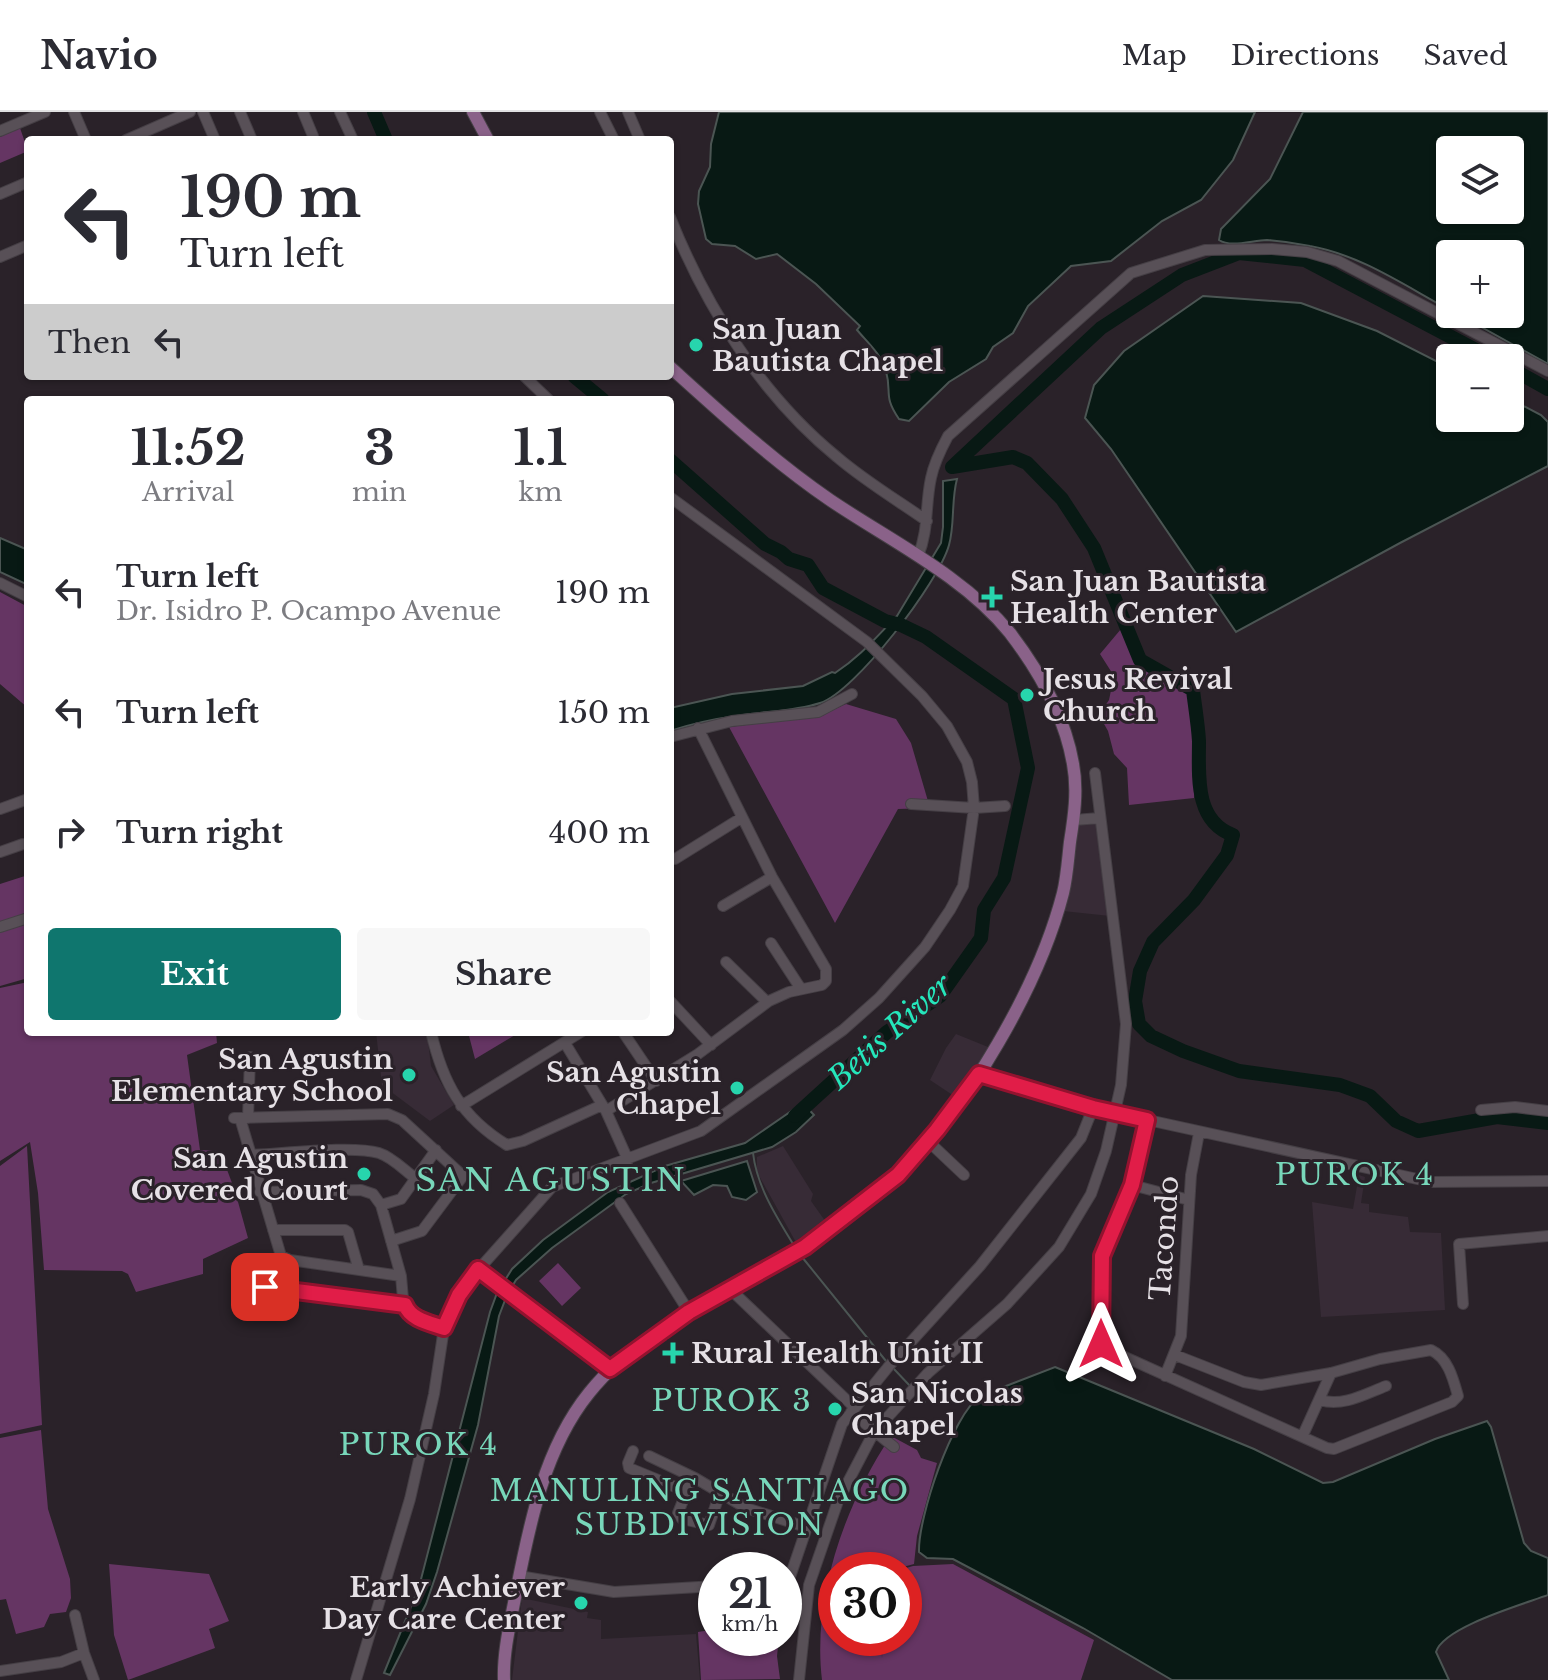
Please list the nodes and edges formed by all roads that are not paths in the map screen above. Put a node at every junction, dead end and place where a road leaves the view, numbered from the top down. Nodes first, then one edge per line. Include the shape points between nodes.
1 (45, 112) edge
2 (74, 112) edge
3 (190, 112) edge
4 (203, 112) edge
5 (240, 112) edge
6 (303, 112) edge
7 (340, 112) edge
8 (473, 112) edge
9 (600, 112) edge
10 (628, 112) edge
11 (0, 131) edge
12 (84, 136) edge
13 (135, 136) edge
14 (213, 136) edge
15 (250, 136) edge
16 (313, 136) dead end
17 (351, 136) edge
18 (486, 136) edge
19 (612, 136) edge
20 (638, 136) edge
21 (24, 184) edge
22 (0, 194) edge
23 (674, 225) edge
24 (24, 247) edge
25 (0, 257) edge
26 (674, 370) edge
27 (1548, 371) edge
28 (528, 380) edge
29 (545, 396) edge
30 (674, 500) edge
31 (927, 521) junction
32 (921, 558) junction
33 (0, 583) edge
34 (24, 595) edge
35 (852, 694) dead end
36 (698, 728) junction
37 (674, 736) edge
38 (1095, 773) dead end
39 (24, 800) edge
40 (911, 804) dead end
41 (1005, 806) dead end
42 (974, 808) junction
43 (0, 809) edge
44 (741, 818) junction
45 (1100, 818) junction
46 (1074, 820) junction
47 (23, 844) dead end
48 (0, 852) edge
49 (675, 859) dead end
50 (772, 877) junction
51 (723, 906) dead end
52 (24, 919) edge
53 (0, 927) edge
54 (771, 943) dead end
55 (726, 962) dead end
56 (801, 989) junction
57 (767, 1002) junction
58 (674, 1005) edge
59 (432, 1036) edge
60 (575, 1036) edge
61 (626, 1036) edge
62 (565, 1043) junction
63 (711, 1045) junction
64 (250, 1057) dead end
65 (979, 1074) junction
66 (656, 1081) junction
67 (461, 1106) junction
68 (604, 1108) junction
69 (1093, 1108) junction
70 (1481, 1110) dead end
71 (1548, 1111) edge
72 (1116, 1112) junction
73 (241, 1118) junction
74 (1147, 1120) junction
75 (1199, 1133) junction
76 (928, 1141) junction
77 (436, 1150) junction
78 (250, 1155) junction
79 (628, 1160) junction
80 (964, 1175) dead end
81 (415, 1178) junction
82 (1548, 1181) edge
83 (1132, 1185) junction
84 (260, 1192) junction
85 (1189, 1200) junction
86 (620, 1203) dead end
87 (381, 1205) junction
88 (273, 1230) junction
89 (1548, 1236) edge
90 (391, 1241) junction
91 (478, 1269) junction
92 (359, 1270) junction
93 (401, 1276) junction
94 (265, 1287) dead end
95 (730, 1289) junction
96 (1463, 1304) dead end
97 (405, 1305) junction
98 (689, 1312) junction
99 (444, 1328) junction
100 (1175, 1355) junction
101 (610, 1369) junction
102 (1331, 1373) junction
103 (1165, 1376) junction
104 (1386, 1386) dead end
105 (1320, 1400) junction
106 (852, 1409) junction
107 (874, 1432) junction
108 (1303, 1435) junction
109 (894, 1447) dead end
110 (633, 1451) dead end
111 (649, 1456) dead end
112 (692, 1478) junction
113 (685, 1491) junction
114 (720, 1493) junction
115 (806, 1527) junction
116 (797, 1552) edge
117 (519, 1576) junction
118 (802, 1583) edge
119 (809, 1585) junction
120 (698, 1587) edge
121 (75, 1615) dead end
122 (84, 1653) junction
123 (0, 1671) edge
124 (94, 1680) edge
125 (356, 1680) edge
126 (504, 1680) edge
127 (799, 1680) edge

1 - 11 street
2 - 12 street
3 - 13 street
4 - 14 street
5 - 15 street
6 - 16 street
7 - 17 street
8 - 18 main road
9 - 19 street
10 - 20 street
21 - 22 street
23 - 31 street via 717,316 776,396 838,458
24 - 25 street
26 - 32 main road via 796,476
27 - 31 street via 1338,261 1272,249 1205,250 1131,273 948,436 931,479
28 - 29 street
30 - 42 street via 867,642 922,696 960,747
31 - 32 street
32 - 46 main road via 1007,630 1050,694 1073,760
33 - 34 street
35 - 36 street via 818,712
36 - 37 street
36 - 44 street
38 - 45 street
39 - 43 street
40 - 42 street
41 - 42 street
42 - 79 street via 963,886 925,947 879,998 798,1064 701,1131
44 - 49 street
44 - 50 street
45 - 46 street
45 - 72 street via 1126,1024
46 - 65 main road via 1063,892 1044,947 1011,1022
47 - 48 street
50 - 51 street
50 - 56 street via 826,969 822,985
52 - 53 street
54 - 56 street
55 - 57 street
56 - 57 street
57 - 63 street
58 - 63 street
59 - 67 street via 438,1063
60 - 62 street
61 - 66 street
62 - 67 street
62 - 68 street
63 - 66 street
64 - 73 street
65 - 69 street
65 - 76 main road
66 - 68 street
67 - 68 street via 507,1145
68 - 79 street
69 - 72 street
69 - 106 street via 1081,1138 990,1254
70 - 71 street
72 - 74 street
72 - 107 street via 1091,1194 1059,1247
73 - 77 street via 395,1115
73 - 78 street
74 - 75 street
74 - 83 street, Tacondo
75 - 82 street via 1431,1182
75 - 85 street, Tacondo
76 - 80 street
76 - 95 main road via 898,1175 805,1247
77 - 81 street
77 - 90 street via 463,1176 422,1231
78 - 81 street via 375,1152
78 - 84 street
79 - 91 street via 552,1187
81 - 87 street via 401,1199
83 - 85 street
83 - 103 street, Tacondo via 1102,1256 1101,1344
84 - 87 street via 361,1190
84 - 88 street
85 - 100 street, Tacondo via 1183,1322
86 - 98 street
87 - 90 street
88 - 92 street via 284,1259
88 - 92 street via 345,1230
89 - 96 street via 1459,1244
90 - 93 street
91 - 99 street
91 - 101 street
92 - 93 street
93 - 97 street
94 - 97 street
95 - 98 main road
95 - 106 street
97 - 99 street via 408,1313
98 - 101 main road
99 - 125 street via 410,1499
100 - 102 street via 1252,1384
100 - 103 street, Tacondo
101 - 117 main road via 556,1446
102 - 105 street
102 - 108 street via 1431,1350 1443,1359 1458,1396 1334,1449
103 - 108 street
104 - 105 street via 1340,1402
105 - 108 street
106 - 107 street
106 - 115 street via 837,1435
107 - 109 street
107 - 119 street via 838,1501
110 - 113 street via 629,1468
111 - 112 street
112 - 113 street
112 - 114 street
113 - 114 street via 679,1517 707,1526
114 - 115 street via 765,1516
115 - 116 street
117 - 120 street via 614,1592
117 - 126 main road
118 - 119 street
119 - 127 street
121 - 122 street
122 - 123 street
122 - 124 street

